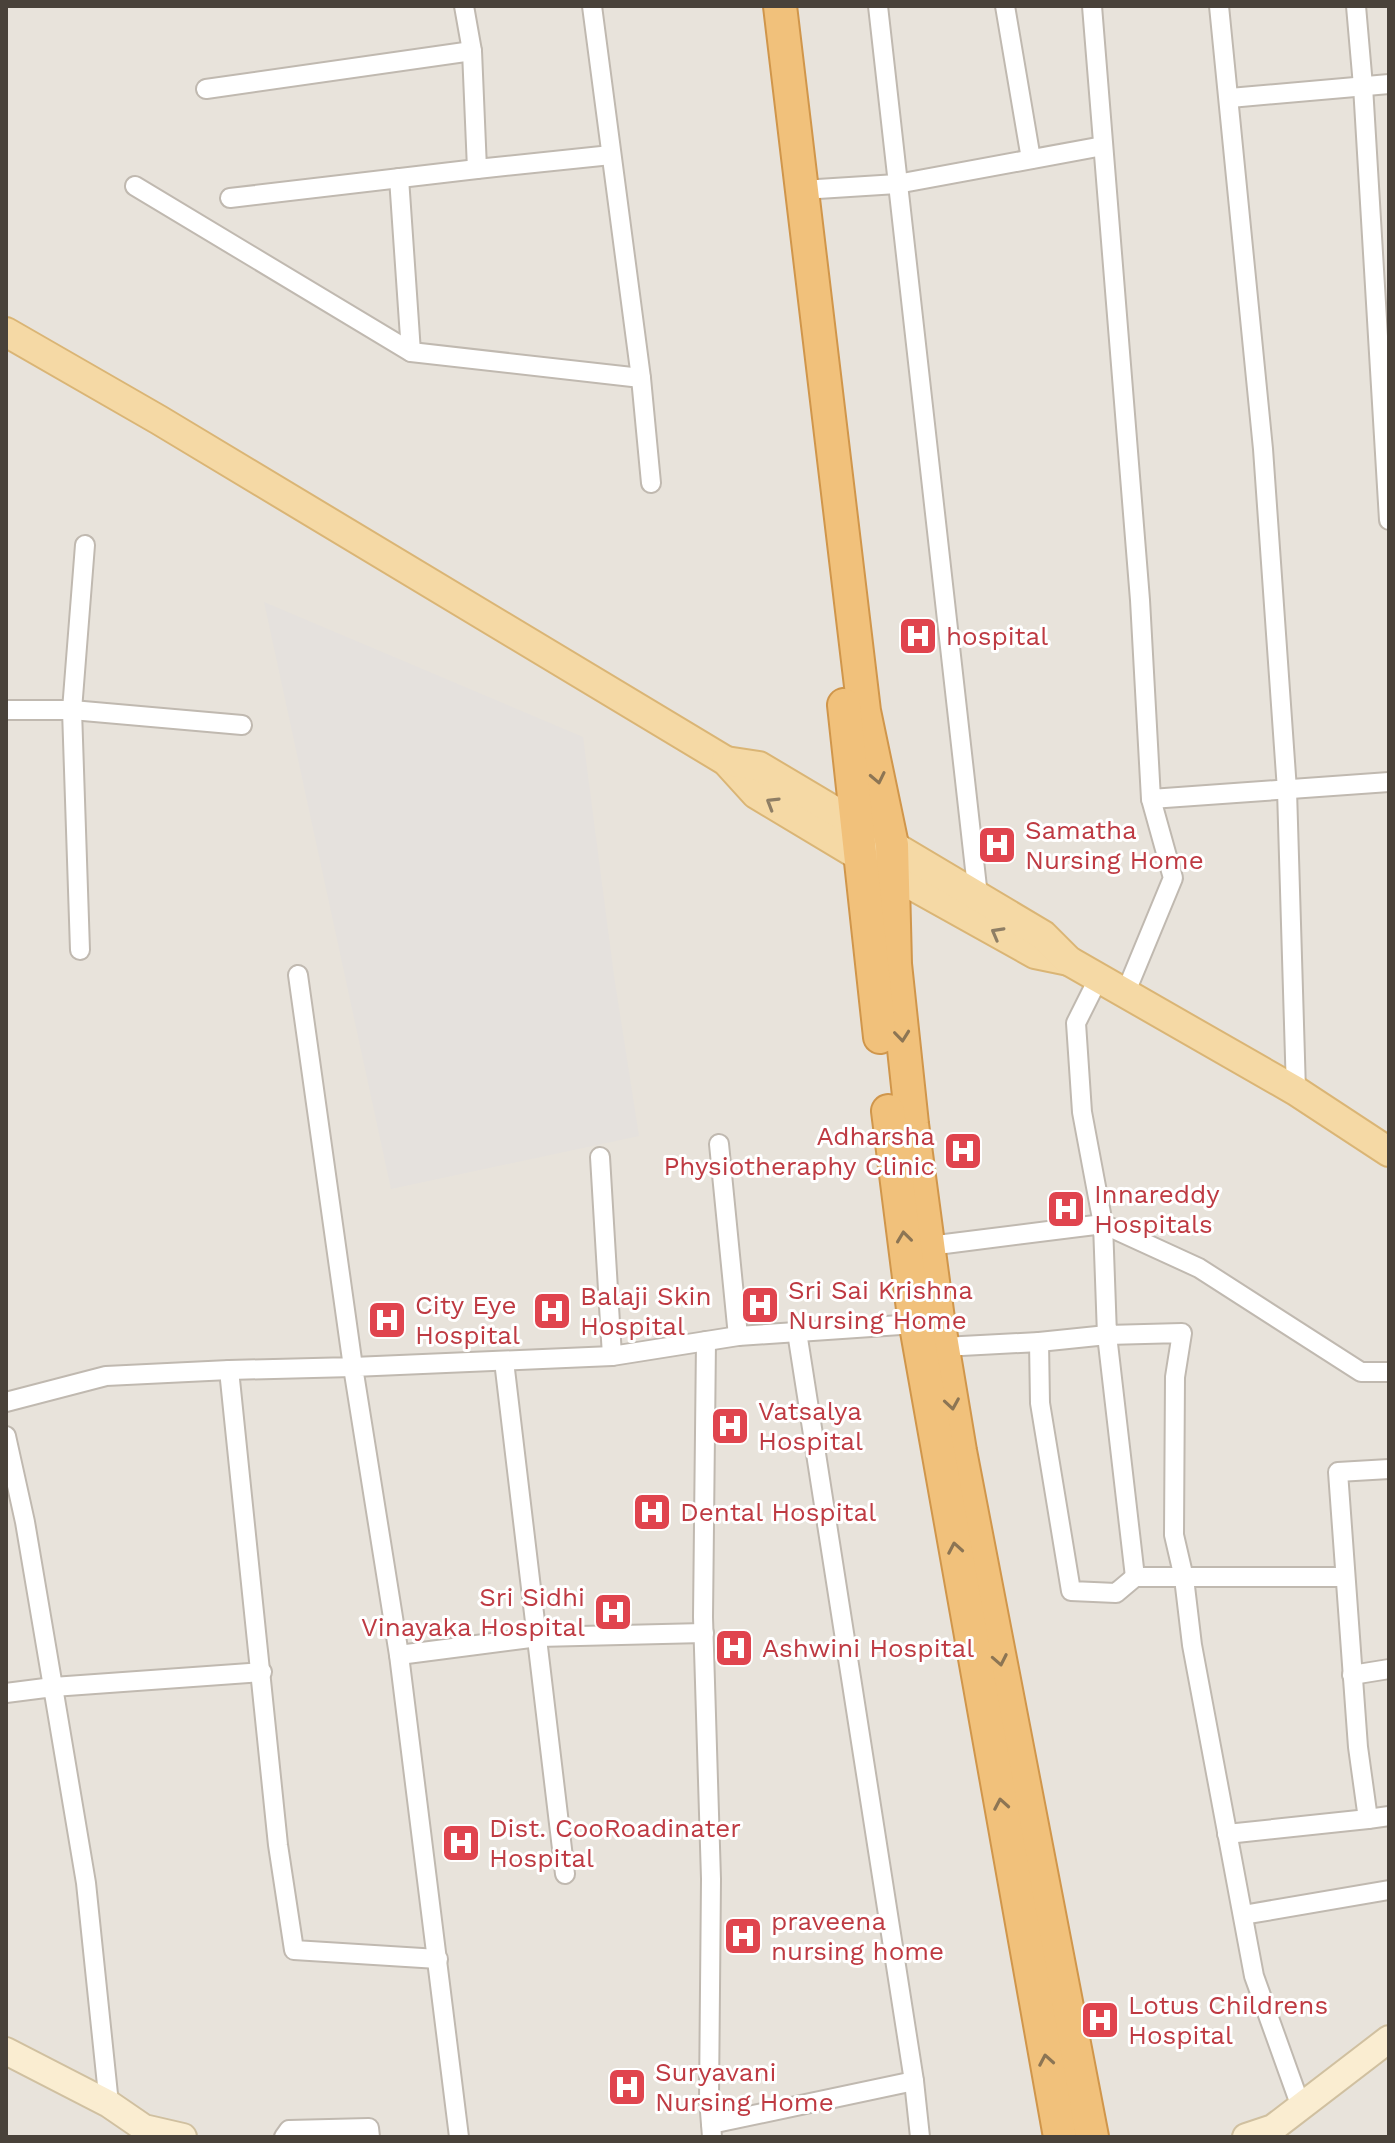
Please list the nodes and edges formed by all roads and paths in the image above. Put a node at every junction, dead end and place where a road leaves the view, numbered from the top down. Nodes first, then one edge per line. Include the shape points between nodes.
1 (464, 6) edge
2 (592, 6) edge
3 (763, 6) edge
4 (780, 6) edge
5 (878, 6) edge
6 (1005, 6) edge
7 (1092, 6) edge
8 (1219, 6) edge
9 (1356, 6) edge
10 (472, 51) junction
11 (1389, 84) edge
12 (1363, 86) junction
13 (206, 89) dead end
14 (1230, 98) junction
15 (1103, 146) junction
16 (611, 155) junction
17 (1031, 159) junction
18 (477, 169) junction
19 (399, 178) junction
20 (897, 184) junction
21 (135, 186) dead end
22 (802, 190) junction
23 (230, 198) dead end
24 (6, 332) edge
25 (411, 352) junction
26 (641, 378) junction
27 (651, 483) dead end
28 (1389, 520) edge
29 (85, 545) dead end
30 (6, 710) edge
31 (72, 710) junction
32 (242, 725) dead end
33 (726, 761) junction
34 (1389, 782) edge
35 (1287, 790) junction
36 (1151, 799) junction
37 (857, 824) junction
38 (861, 857) junction
39 (892, 860) junction
40 (978, 896) junction
41 (80, 950) dead end
42 (1069, 961) junction
43 (298, 975) dead end
44 (1098, 979) junction
45 (1125, 994) junction
46 (1296, 1091) junction
47 (719, 1144) dead end
48 (1389, 1152) edge
49 (600, 1157) dead end
50 (1103, 1224) junction
51 (929, 1246) junction
52 (915, 1324) junction
53 (797, 1332) junction
54 (1107, 1335) junction
55 (738, 1336) junction
56 (706, 1341) junction
57 (1039, 1342) junction
58 (943, 1347) junction
59 (612, 1356) junction
60 (504, 1361) junction
61 (353, 1367) junction
62 (229, 1370) junction
63 (1389, 1372) edge
64 (6, 1402) edge
65 (6, 1436) edge
66 (1389, 1469) edge
67 (1135, 1577) junction
68 (1345, 1577) junction
69 (1184, 1578) junction
70 (704, 1633) junction
71 (538, 1637) junction
72 (399, 1655) junction
73 (1389, 1669) edge
74 (262, 1672) junction
75 (1352, 1675) junction
76 (53, 1687) junction
77 (6, 1693) edge
78 (1389, 1816) edge
79 (1368, 1819) junction
80 (1227, 1834) junction
81 (565, 1874) dead end
82 (1389, 1890) edge
83 (1243, 1915) junction
84 (438, 1959) junction
85 (1389, 2039) edge
86 (6, 2051) edge
87 (914, 2081) junction
88 (109, 2104) junction
89 (1301, 2107) junction
90 (712, 2130) edge
91 (142, 2132) edge
92 (1274, 2133) edge
93 (183, 2137) edge
94 (284, 2137) edge
95 (370, 2137) edge
96 (459, 2137) edge
97 (920, 2137) edge
98 (1060, 2137) edge
99 (1092, 2137) edge
100 (1246, 2137) edge

1 - 10 street
2 - 16 street
3 - 37 highway
4 - 22 highway
5 - 20 street
6 - 17 street
7 - 15 street
8 - 14 street
9 - 12 street
10 - 13 street
10 - 18 street
11 - 12 street
12 - 14 street
12 - 28 street
14 - 35 street via 1263,449
15 - 17 street
15 - 36 street
16 - 18 street
16 - 26 street
17 - 20 street
18 - 19 street
19 - 23 street
19 - 25 street
20 - 22 street
20 - 40 street
21 - 25 street
22 -> 39 highway via 864,711
24 - 33 main road
25 - 26 street
26 - 27 street
29 - 31 street
30 - 31 street
31 - 32 street
31 - 41 street
33 - 37 main road via 759,766
38 -> 33 main road via 756,794
34 - 35 street
35 - 36 street
35 - 46 street
36 - 45 street via 1173,878
37 - 38 highway
37 - 39 main road
38 - 39 main road
52 -> 38 highway
39 - 40 main road
42 -> 39 main road via 1035,954
39 -> 51 highway via 896,979
40 - 42 main road via 1043,935
42 - 44 main road
43 - 61 street
44 - 45 main road
44 - 50 street via 1076,1023 1082,1112
45 - 46 main road
46 - 48 main road
47 - 55 street
49 - 59 street
50 - 51 street
50 - 54 street
50 - 63 street via 1199,1268 1361,1372
51 - 58 highway
52 - 53 street
98 -> 52 highway
53 - 55 street
53 - 87 street
54 - 57 street
54 - 67 street
54 - 69 street via 1182,1333 1175,1377 1174,1535
55 - 56 street
56 - 59 street
56 - 70 street
57 - 58 street
57 - 67 street via 1040,1403 1071,1591 1116,1593
58 -> 99 highway
59 - 60 street
60 - 61 street
60 - 71 street
61 - 62 street
61 - 72 street
62 - 64 street via 106,1376
62 - 74 street
65 - 76 street
66 - 68 street via 1338,1472
67 - 69 street
68 - 69 street
68 - 75 street
69 - 80 street
70 - 71 street
70 - 90 street
71 - 72 street
71 - 81 street
72 - 84 street
73 - 75 street
74 - 76 street
74 - 84 street via 294,1950
75 - 79 street
76 - 77 street
76 - 88 street via 86,1883
78 - 79 street
79 - 80 street
80 - 83 street
82 - 83 street
83 - 89 street via 1254,1976
84 - 96 street
85 - 89 street
86 - 88 street
87 - 90 street
87 - 97 street
88 - 91 street
89 - 92 street
91 - 93 street
92 - 100 street
94 - 95 street via 289,2130 369,2128

